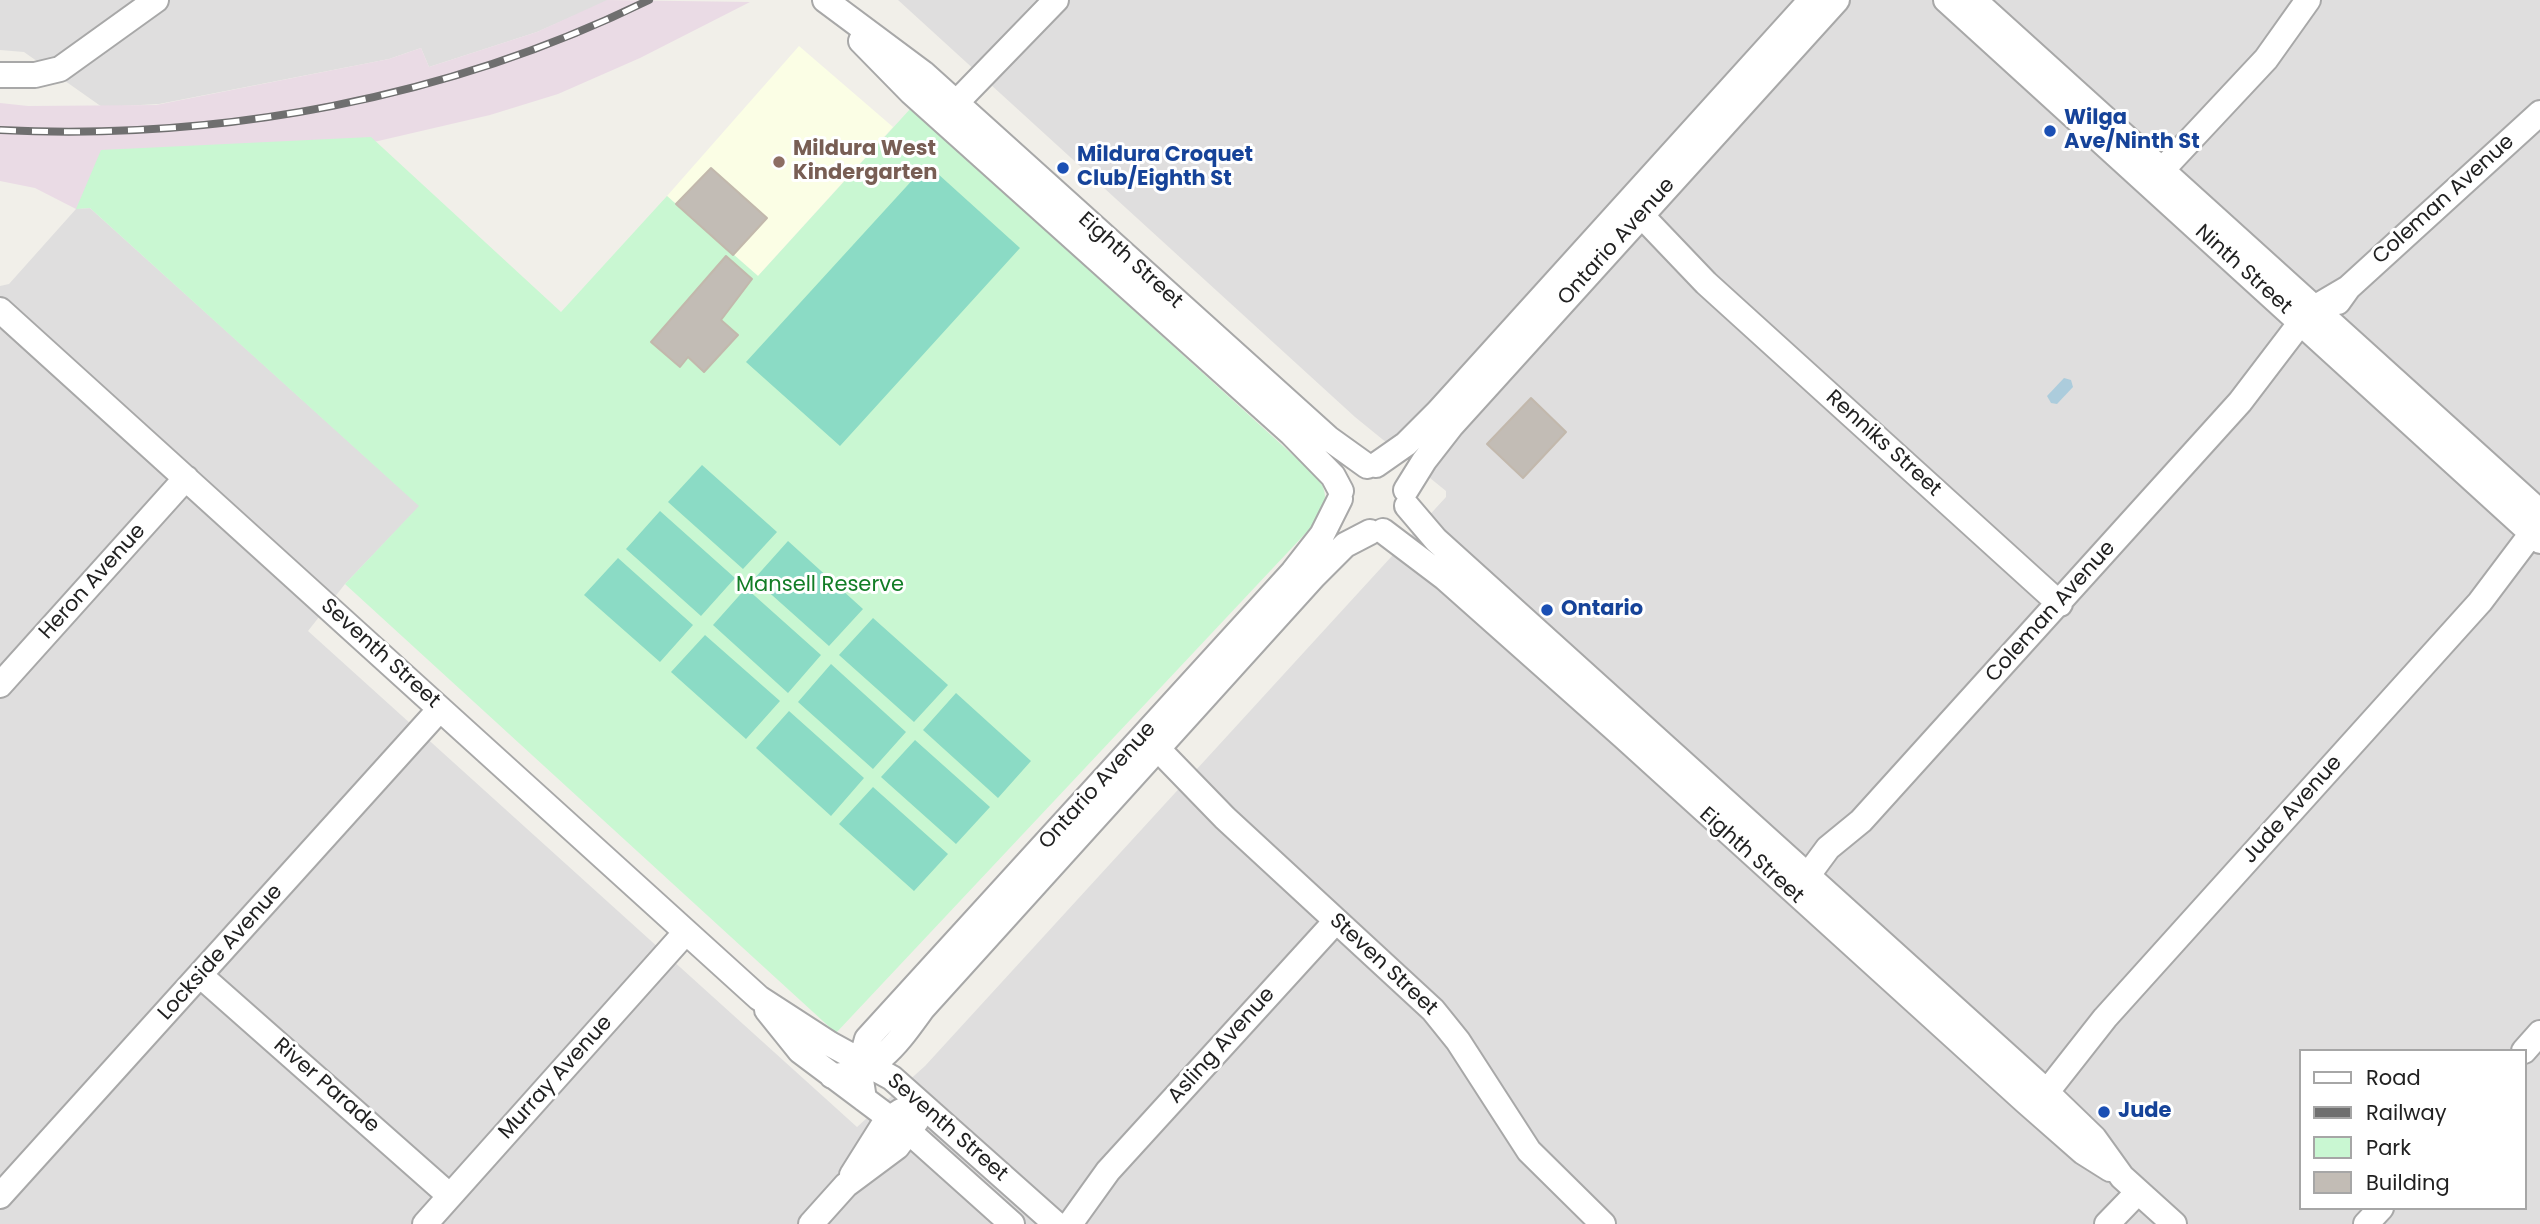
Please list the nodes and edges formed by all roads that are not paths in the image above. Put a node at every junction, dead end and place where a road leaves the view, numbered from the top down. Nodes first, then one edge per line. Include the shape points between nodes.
1 (127, 0) edge
2 (156, 0) edge
3 (1056, 0) edge
4 (1811, 0) edge
5 (1837, 0) edge
6 (1946, 0) edge
7 (1974, 0) edge
8 (2308, 0) edge
9 (827, 1) edge
10 (101, 38) junction
11 (0, 75) edge
12 (961, 107) junction
13 (2540, 113) edge
14 (2163, 170) junction
15 (1637, 221) junction
16 (0, 310) edge
17 (2314, 321) junction
18 (1372, 465) junction
19 (186, 478) junction
20 (1341, 495) junction
21 (1407, 498) junction
22 (1377, 531) junction
23 (2538, 532) edge
24 (2060, 604) junction
25 (0, 685) edge
26 (440, 709) junction
27 (1149, 750) junction
28 (1805, 884) junction
29 (1336, 921) junction
30 (686, 932) junction
31 (201, 976) junction
32 (759, 998) junction
33 (2540, 1033) edge
34 (2526, 1049) edge
35 (864, 1065) junction
36 (832, 1076) junction
37 (2035, 1092) junction
38 (864, 1099) junction
39 (923, 1104) junction
40 (889, 1118) junction
41 (910, 1134) junction
42 (846, 1185) junction
43 (2130, 1185) junction
44 (0, 1196) edge
45 (450, 1196) junction
46 (2379, 1210) edge
47 (1057, 1223) edge
48 (425, 1224) edge
49 (811, 1224) edge
50 (1012, 1224) edge
51 (1603, 1224) edge
52 (2107, 1224) edge
53 (2174, 1224) edge
54 (2366, 1224) edge

1 - 10 street
2 - 10 street
3 - 12 street via 1000,71
4 - 18 street, Ontario Avenue via 1438,412 1406,443
5 - 15 street, Ontario Avenue
6 - 17 street, Ninth Street
7 - 14 street, Ninth Street
8 - 14 street via 2266,59
9 - 12 street, Eighth Street
9 - 20 street, Eighth Street via 912,92 1291,433 1333,476
10 - 11 street via 75,61 49,74
12 - 18 street, Eighth Street via 1318,430
13 - 17 street, Coleman Avenue
14 - 17 street, Ninth Street
15 - 21 street, Ontario Avenue via 1452,425 1423,461
15 - 24 street, Renniks Street
16 - 19 street, Seventh Street
17 - 23 street, Ninth Street
17 - 24 street, Coleman Avenue
18 - 20 street via 1350,475
18 - 21 street via 1395,473
19 - 25 street, Heron Avenue
19 - 26 street, Seventh Street
20 - 22 street via 1346,517 1353,524
20 - 27 street, Ontario Avenue via 1322,535
21 - 22 street via 1398,521
21 - 28 street, Eighth Street via 1436,540
22 - 27 street, Ontario Avenue via 1345,545
22 - 28 street, Eighth Street via 1465,596
23 - 37 street, Jude Avenue via 2480,602
24 - 28 street, Coleman Avenue via 1861,821 1828,848
26 - 30 street, Seventh Street
26 - 31 street, Lockside Avenue
27 - 29 street, Steven Street
27 - 35 street, Ontario Avenue via 867,1039
28 - 37 street, Eighth Street
29 - 47 street, Asling Avenue
29 - 51 street, Steven Street via 1433,1010 1529,1151
30 - 32 street, Seventh Street
30 - 45 street, Murray Avenue
31 - 44 street, Lockside Avenue
31 - 45 street, River Parade
32 - 35 street, Seventh Street
32 - 36 street, Seventh Street via 781,1031
33 - 34 street
35 - 36 street
35 - 38 street
35 - 39 street, Seventh Street
36 - 38 street, Seventh Street
37 - 43 street, Eighth Street via 2094,1138
38 - 40 street, Seventh Street
39 - 40 street
39 - 41 street
39 - 47 street, Seventh Street
40 - 41 street, Seventh Street
40 - 42 street
41 - 42 street
41 - 50 street, Seventh Street
42 - 49 street
43 - 52 street
43 - 53 street, Eighth Street
45 - 48 street, Murray Avenue
46 - 54 street

